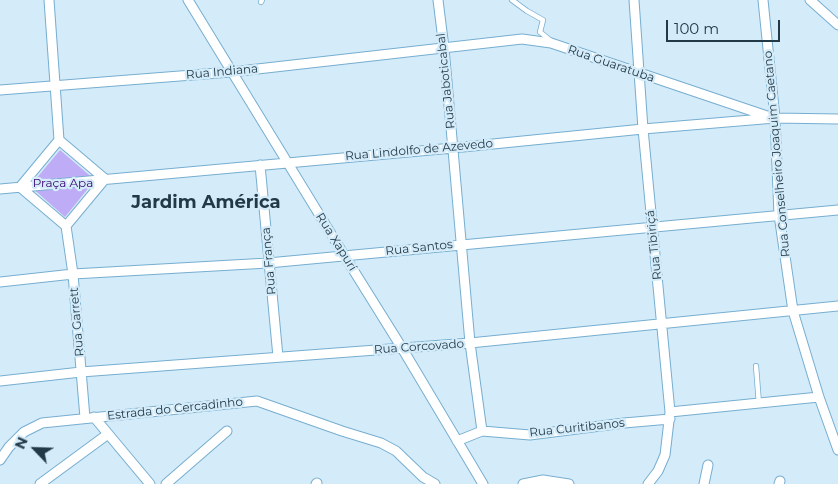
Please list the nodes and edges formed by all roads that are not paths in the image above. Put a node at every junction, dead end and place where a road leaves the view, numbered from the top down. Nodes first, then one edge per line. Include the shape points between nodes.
1 (50, 0) edge
2 (188, 0) edge
3 (438, 0) edge
4 (512, 0) edge
5 (634, 0) edge
6 (763, 0) edge
7 (810, 0) edge
8 (838, 25) edge
9 (556, 45) junction
10 (444, 48) junction
11 (231, 72) junction
12 (639, 74) junction
13 (55, 86) junction
14 (0, 90) edge
15 (775, 118) junction
16 (838, 119) edge
17 (643, 129) junction
18 (59, 140) junction
19 (453, 148) junction
20 (286, 162) junction
21 (260, 165) junction
22 (105, 179) junction
23 (20, 187) junction
24 (0, 189) edge
25 (838, 210) edge
26 (780, 215) junction
27 (66, 226) junction
28 (652, 227) junction
29 (462, 244) junction
30 (344, 255) junction
31 (268, 263) junction
32 (72, 274) junction
33 (0, 282) edge
34 (838, 306) edge
35 (793, 311) junction
36 (662, 324) junction
37 (470, 343) junction
38 (402, 348) junction
39 (278, 357) junction
40 (756, 366) dead end
41 (81, 372) junction
42 (0, 381) edge
43 (819, 397) junction
44 (759, 404) junction
45 (670, 416) junction
46 (90, 418) junction
47 (227, 431) dead end
48 (482, 431) junction
49 (108, 434) junction
50 (458, 441) junction
51 (838, 450) edge
52 (0, 460) edge
53 (708, 465) dead end
54 (542, 482) edge
55 (40, 484) edge
56 (150, 484) edge
57 (166, 484) edge
58 (435, 484) edge
59 (483, 484) edge
60 (523, 484) edge
61 (569, 484) edge
62 (648, 484) edge
63 (704, 484) edge

1 - 13 street
2 - 11 street, Rua Xapurí
3 - 10 street, Rua Jaboticabal
4 - 9 lane via 543,20 540,32
5 - 12 street, Rua Tibiriçá
6 - 15 street, Rua Conselheiro Joaquim Caetano
7 - 8 street
9 - 10 street, Rua Guaratuba via 522,39
9 - 12 street, Rua Guaratuba
10 - 11 street, Rua Indiana
10 - 19 street, Rua Jaboticabal
11 - 13 street, Rua Indiana
11 - 20 street, Rua Xapurí
12 - 15 street, Rua Guaratuba
12 - 17 street, Rua Tibiriçá
13 - 14 street, Rua Indiana
13 - 18 street
15 - 16 street, Rua Lindolfo de Azevedo
15 - 17 street, Rua Lindolfo de Azevedo
15 - 26 street, Rua Conselheiro Joaquim Caetano
17 - 19 street, Rua Lindolfo de Azevedo
17 - 28 street, Rua Tibiriçá
18 - 22 street
18 - 23 street
19 - 20 street, Rua Lindolfo de Azevedo
19 - 29 street, Rua Jaboticabal
20 - 21 street, Rua Lindolfo de Azevedo
20 - 30 street, Rua Xapurí
21 - 22 street, Rua Lindolfo de Azevedo
21 - 31 street, Rua França
22 - 23 street, Rua Lindolfo de Azevedo
22 - 27 street
23 - 24 street, Rua Lindolfo de Azevedo
23 - 27 street
25 - 26 street, Rua Santos
26 - 28 street, Rua Santos
26 - 35 street, Rua Conselheiro Joaquim Caetano
27 - 32 street, Rua Garrett
28 - 29 street, Rua Santos
28 - 36 street, Rua Tibiriçá
29 - 30 street, Rua Santos
29 - 37 street, Rua Jaboticabal
30 - 31 street, Rua Santos
30 - 38 street, Rua Xapurí
31 - 32 street, Rua Santos
31 - 39 street, Rua França
32 - 33 street, Rua Santos
32 - 41 street, Rua Garrett
34 - 35 street, Rua Corcovado
35 - 36 street, Rua Corcovado
35 - 43 street, Rua Conselheiro Joaquim Caetano
36 - 37 street, Rua Corcovado
36 - 45 street, Rua Tibiriçá
37 - 38 street, Rua Corcovado
37 - 48 street, Rua Jaboticabal
38 - 39 street, Rua Corcovado
38 - 50 street, Rua Xapurí
39 - 41 street, Rua Corcovado
40 - 44 lane
41 - 42 street, Rua Corcovado
41 - 46 street, Rua Garrett
43 - 44 street, Rua Curitibanos
43 - 51 street, Rua Conselheiro Joaquim Caetano
44 - 45 street, Rua Curitibanos
45 - 48 street, Rua Curitibanos via 530,435
45 - 62 street, Rua Tibiriçá via 665,456
46 - 49 street
46 - 52 street, Estrada do Cercadinho via 42,423 24,432
46 - 58 street, Estrada do Cercadinho via 257,401 381,443 396,451
47 - 57 street
48 - 50 street, Rua Curitibanos
49 - 55 street
49 - 56 street
50 - 59 street, Rua Xapurí
53 - 63 street
54 - 60 street
54 - 61 street

